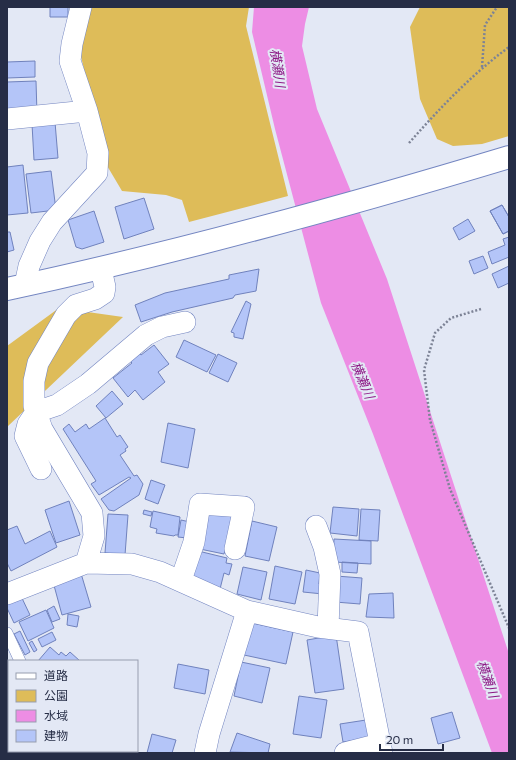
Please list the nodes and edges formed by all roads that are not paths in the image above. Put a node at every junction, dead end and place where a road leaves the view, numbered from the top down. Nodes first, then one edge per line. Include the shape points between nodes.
1 (81, 7) edge
2 (88, 111) junction
3 (7, 120) edge
4 (509, 157) edge
5 (101, 269) junction
6 (16, 287) edge
7 (186, 322) dead end
8 (36, 412) junction
9 (41, 469) dead end
10 (316, 526) dead end
11 (235, 549) dead end
12 (86, 563) junction
13 (180, 580) junction
14 (7, 594) edge
15 (247, 611) junction
16 (328, 628) junction
17 (7, 633) edge
18 (20, 660) edge
19 (381, 748) edge
20 (205, 753) edge
21 (345, 753) edge

1 - 2 street via 70,61
2 - 3 street
2 - 6 street via 98,152 97,173 52,222
4 - 5 street via 263,227
5 - 6 street
5 - 8 street via 106,287 104,293 76,306 66,315 38,363 33,393
7 - 8 street via 162,327 146,335 88,384 57,405
8 - 9 street via 28,424 25,436
8 - 12 street via 52,447 80,488 92,513 94,536
10 - 16 street via 330,574
11 - 13 street via 244,508 200,504 194,542
12 - 13 street via 132,564
12 - 14 street
13 - 15 street
15 - 16 street
15 - 20 street via 208,734
16 - 19 street via 358,632
17 - 18 lane
19 - 21 street

